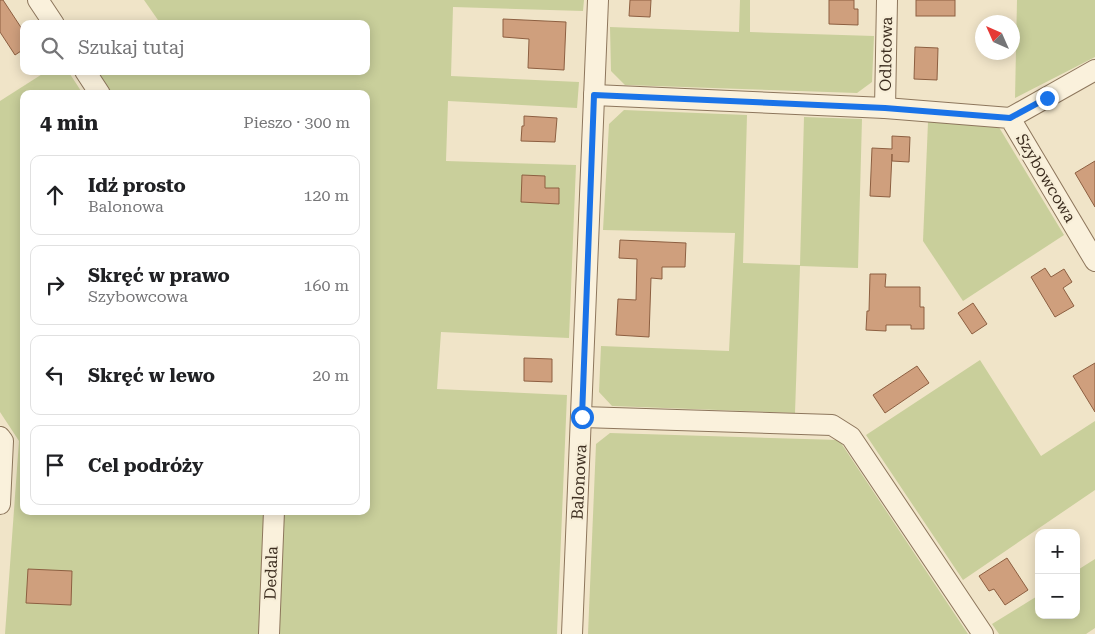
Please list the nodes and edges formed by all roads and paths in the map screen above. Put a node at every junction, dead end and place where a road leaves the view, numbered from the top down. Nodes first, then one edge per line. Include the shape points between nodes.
1 (38, 0) edge
2 (598, 0) edge
3 (888, 0) edge
4 (51, 20) edge
5 (1095, 70) edge
6 (88, 75) edge
7 (97, 90) edge
8 (594, 95) junction
9 (885, 108) junction
10 (1010, 118) junction
11 (1095, 261) edge
12 (582, 417) junction
13 (0, 437) edge
14 (0, 504) edge
15 (274, 515) edge
16 (268, 634) edge
17 (572, 634) edge
18 (983, 634) edge

1 - 4 street
2 - 8 street, Balonowa
3 - 9 street, Odlotowa
5 - 10 street
6 - 7 street
8 - 9 street, Szybowcowa
8 - 12 street, Balonowa
9 - 10 street, Szybowcowa
10 - 11 street, Szybowcowa
12 - 17 street, Balonowa
12 - 18 street via 832,426 851,437
13 - 14 street via 3,441
15 - 16 street, Dedala

